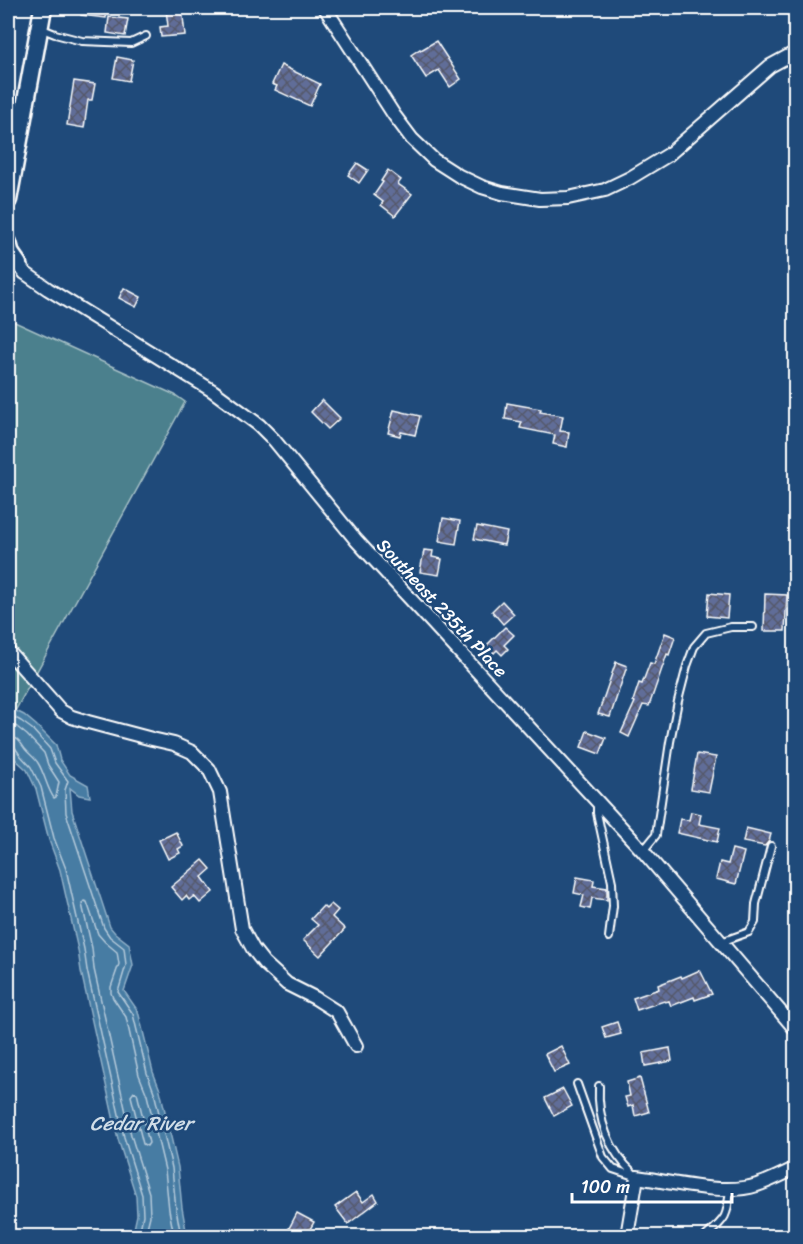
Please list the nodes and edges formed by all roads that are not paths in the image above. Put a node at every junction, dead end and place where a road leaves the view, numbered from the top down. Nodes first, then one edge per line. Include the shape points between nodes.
1 (43, 8) edge
2 (325, 8) edge
3 (39, 28) junction
4 (146, 36) dead end
5 (795, 52) edge
6 (8, 200) edge
7 (8, 243) edge
8 (18, 264) joint
9 (753, 627) dead end
10 (8, 651) edge
11 (598, 802) junction
12 (771, 846) dead end
13 (643, 851) junction
14 (609, 937) dead end
15 (721, 942) junction
16 (795, 1030) edge
17 (356, 1046) dead end
18 (577, 1084) dead end
19 (599, 1086) dead end
20 (795, 1168) edge
21 (637, 1178) junction
22 (730, 1189) junction
23 (627, 1236) edge
24 (706, 1236) edge

1 - 3 street
2 - 5 street via 394,115 434,160 482,187 540,199 604,190 630,178 668,154 770,66
3 - 4 lane via 82,40 130,43
3 - 6 street
7 - 8 street
8 - 11 street, Southeast 235th Place via 48,290 213,391 259,425 356,540
9 - 13 lane via 706,633 694,647 676,711 656,835
10 - 17 street via 61,711 174,744 192,752 209,769 220,792 242,929 264,963 287,984 337,1012
11 - 13 street, Southeast 235th Place
11 - 14 lane via 612,882
12 - 15 lane via 749,932
13 - 15 street, Southeast 235th Place
15 - 16 street, Southeast 235th Place
18 - 21 lane via 603,1157 613,1169
19 - 21 lane via 604,1129 622,1164
20 - 22 street via 757,1185
21 - 22 street
21 - 23 street
22 - 24 lane via 725,1218

